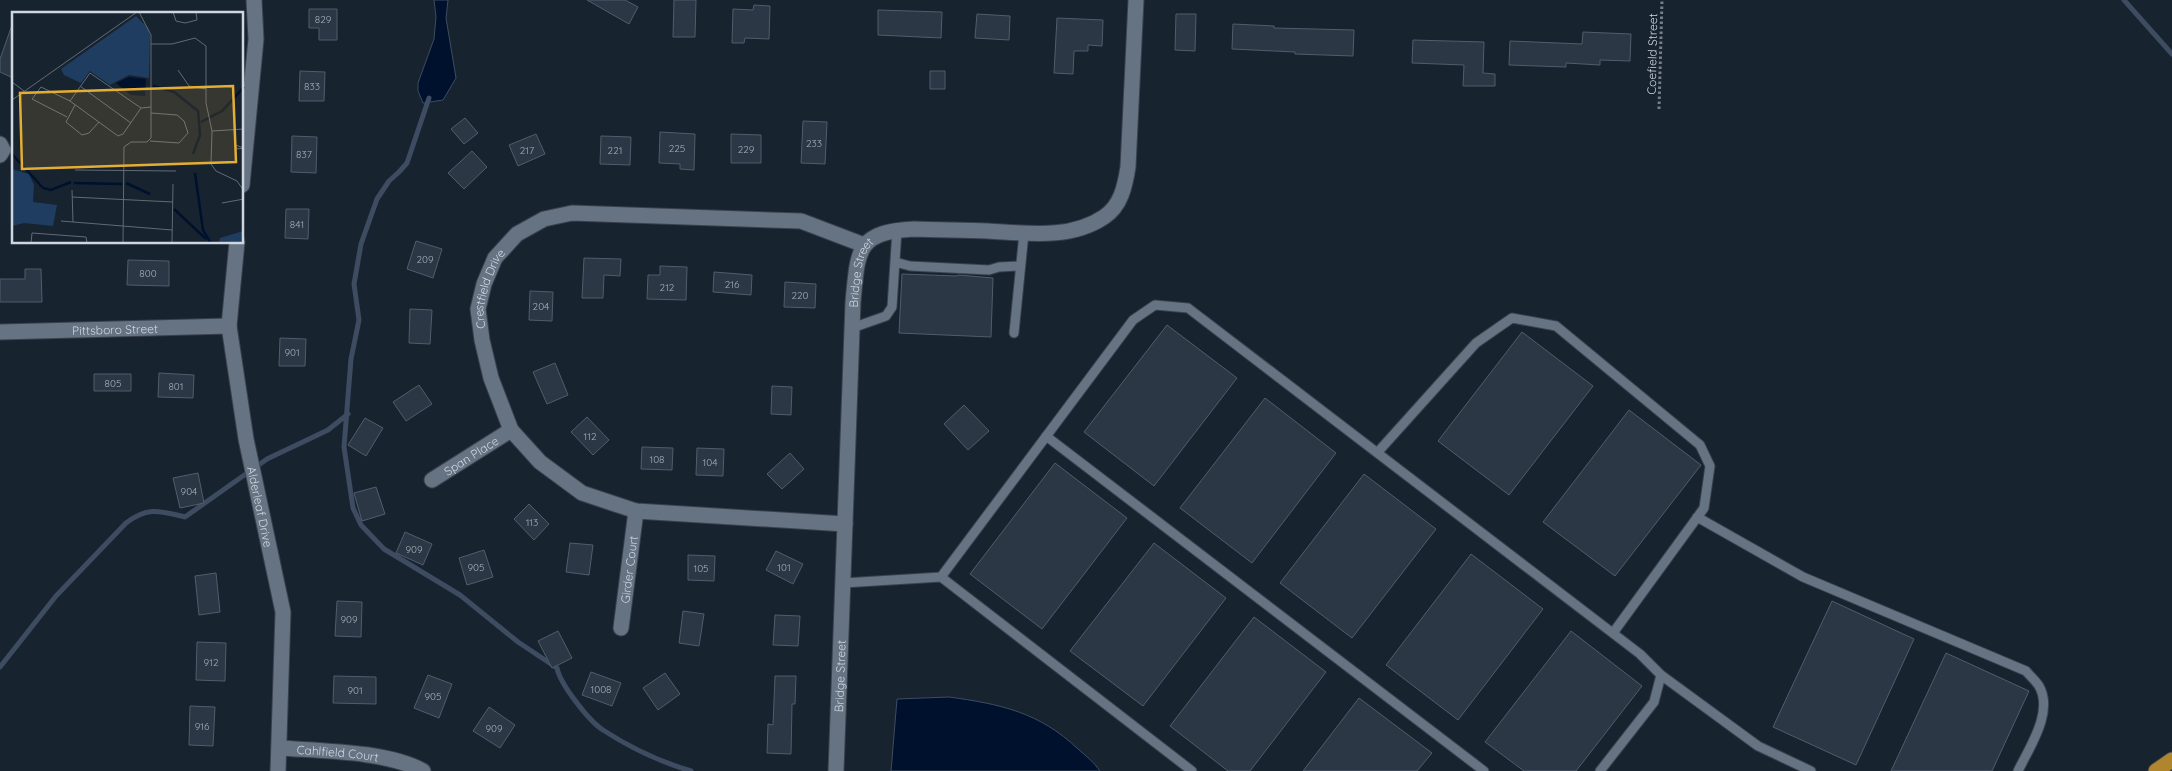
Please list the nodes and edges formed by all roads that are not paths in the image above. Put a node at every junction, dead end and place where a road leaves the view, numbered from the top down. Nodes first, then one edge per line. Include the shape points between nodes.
1 (254, 0) edge
2 (1136, 0) edge
3 (0, 144) edge
4 (0, 155) edge
5 (244, 164) edge
6 (897, 230) junction
7 (1024, 233) junction
8 (237, 244) edge
9 (864, 244) junction
10 (895, 262) junction
11 (1020, 266) junction
12 (229, 326) junction
13 (852, 328) junction
14 (0, 332) edge
15 (1014, 333) dead end
16 (511, 430) junction
17 (1046, 436) junction
18 (1377, 452) junction
19 (432, 480) dead end
20 (636, 511) junction
21 (1696, 518) junction
22 (845, 524) junction
23 (941, 577) junction
24 (843, 583) junction
25 (621, 628) dead end
26 (1612, 632) junction
27 (1660, 675) junction
28 (280, 748) junction
29 (2172, 760) edge
30 (278, 771) edge
31 (424, 771) edge
32 (836, 771) edge
33 (1192, 771) edge
34 (1484, 771) edge
35 (1600, 771) edge
36 (1811, 771) edge
37 (2018, 771) edge
38 (2156, 771) edge

1 - 5 street via 256,39
2 - 7 street, Bridge Street via 1131,134 1125,189 1105,217 1085,228 1056,233
3 - 4 street via 3,150
6 - 7 street, Bridge Street
6 - 9 street, Bridge Street
6 - 10 lane
7 - 11 lane
8 - 12 street, Alderleaf Drive
9 - 13 street, Bridge Street via 856,274
9 - 16 street, Crestfield Drive via 800,221 608,213 572,213 544,219 517,234 494,258 478,309 491,378
10 - 11 lane via 910,266 989,270
10 - 13 lane via 892,307 886,316
11 - 15 lane
12 - 14 street, Pittsboro Street
12 - 28 street, Alderleaf Drive via 246,439 283,612
13 - 22 street, Bridge Street
16 - 19 street, Span Place
16 - 20 street, Crestfield Drive via 540,462 582,493
17 - 18 lane via 1133,320 1155,304 1188,308
17 - 23 lane
17 - 34 lane
18 - 21 lane via 1476,343 1512,318 1556,326 1700,445 1710,466 1704,508
18 - 26 lane
20 - 22 street, Crestfield Drive
20 - 25 street, Girder Court
21 - 26 lane
21 - 37 lane via 1803,577 2026,671 2040,687 2044,710
22 - 24 street, Bridge Street
23 - 24 lane
23 - 33 lane
24 - 32 street, Bridge Street
26 - 27 lane
27 - 35 lane via 1654,702
27 - 36 lane via 1758,746
28 - 30 street, Alderleaf Drive
28 - 31 street, Cahlfield Court via 355,753
29 - 38 highway

